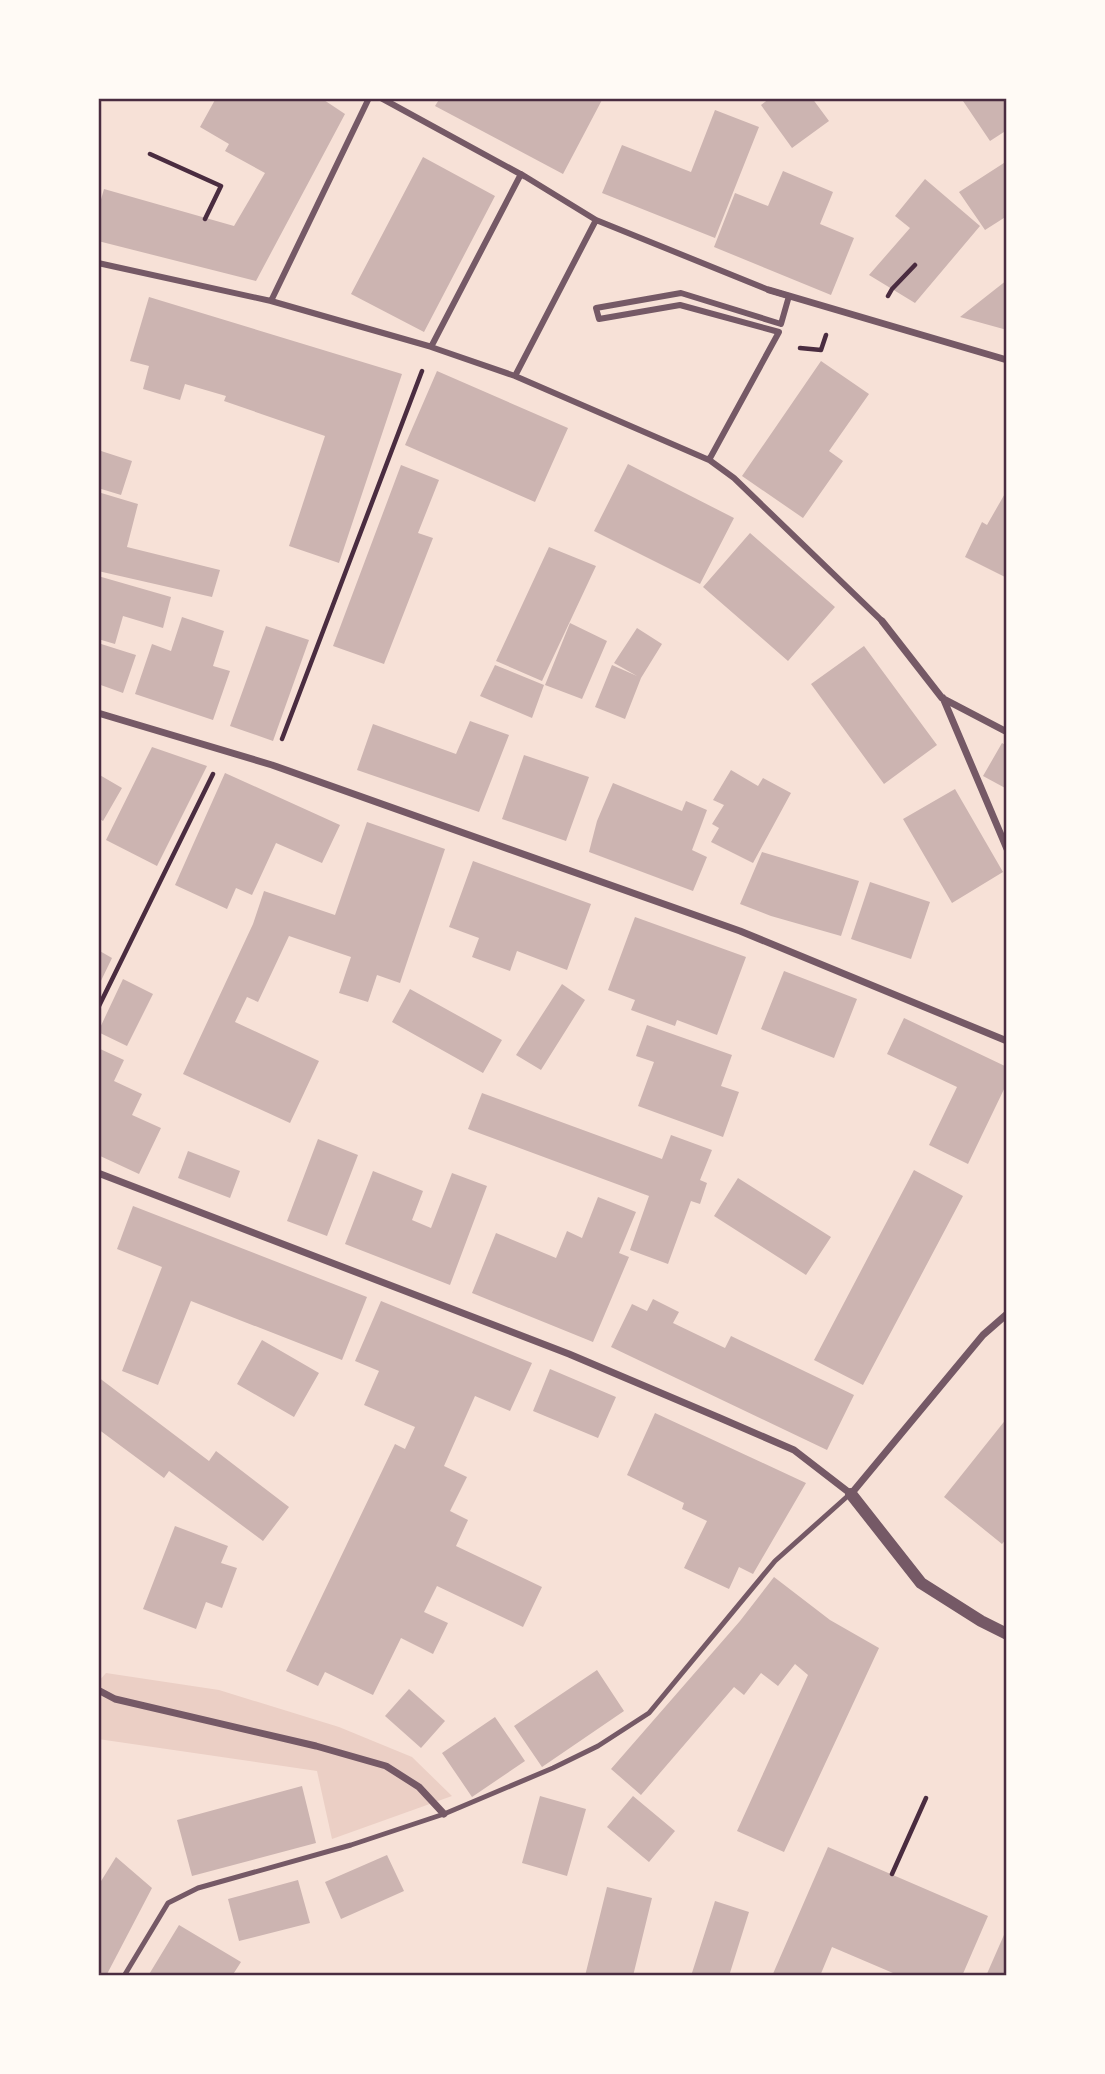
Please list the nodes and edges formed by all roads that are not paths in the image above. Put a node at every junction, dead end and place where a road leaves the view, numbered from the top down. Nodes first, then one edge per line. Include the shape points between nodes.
1 (369, 98) edge
2 (381, 98) edge
3 (521, 174) junction
4 (596, 220) junction
5 (98, 263) edge
6 (789, 296) junction
7 (271, 301) junction
8 (431, 347) junction
9 (1007, 360) edge
10 (515, 376) junction
11 (709, 460) junction
12 (882, 621) joint
13 (942, 698) junction
14 (98, 713) edge
15 (1007, 732) edge
16 (1007, 849) edge
17 (1007, 1041) edge
18 (98, 1173) edge
19 (1007, 1314) edge
20 (851, 1494) junction
21 (1007, 1634) edge
22 (98, 1690) edge
23 (444, 1814) junction
24 (124, 1976) edge

1 - 7 street
2 - 3 street
3 - 4 street
3 - 8 street
4 - 6 street
4 - 10 street
5 - 7 street
6 - 9 street
6 - 11 street via 781,324 681,293 596,308 599,319 680,305 779,332
7 - 8 street
8 - 10 street
10 - 11 street
11 - 12 street via 734,478
12 - 13 street
13 - 15 street
13 - 16 street
14 - 17 street via 272,765 740,931
18 - 20 street via 569,1354 720,1418 794,1450
19 - 20 street via 983,1335
20 - 21 street via 921,1583
20 - 23 lane via 775,1561 649,1713 598,1746
22 - 23 street via 115,1699 387,1766 419,1787
23 - 24 lane via 198,1888 168,1903

